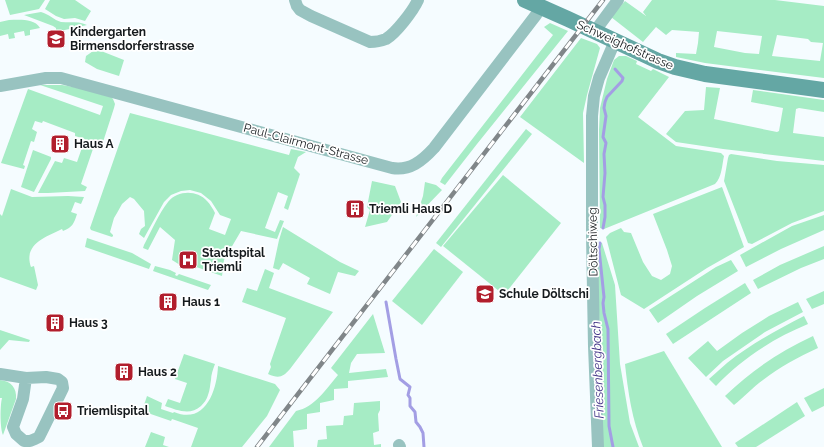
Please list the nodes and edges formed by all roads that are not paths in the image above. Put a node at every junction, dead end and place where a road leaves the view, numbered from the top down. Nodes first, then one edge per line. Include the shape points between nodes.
1 (295, 0) edge
2 (418, 0) edge
3 (525, 0) edge
4 (618, 0) edge
5 (545, 5) edge
6 (595, 31) junction
7 (614, 41) junction
8 (0, 86) edge
9 (824, 90) edge
10 (0, 374) edge
11 (26, 378) junction
12 (598, 447) edge

1 - 2 street via 300,10 311,16 375,42 385,39 394,32
3 - 5 main road, Schweighofstrasse
4 - 6 street
5 - 6 main road, Schweighofstrasse
5 - 8 street, Paul-Clairmont-Strasse via 434,148 415,165 405,168 392,168 61,78 53,77
6 - 7 main road, Schweighofstrasse
7 - 9 main road, Schweighofstrasse via 675,68
7 - 12 street, Döltschiweg via 599,78 592,116 592,236
10 - 11 street
11 - 11 street via 23,399 13,427 20,438 30,441 38,437 63,385 58,378

